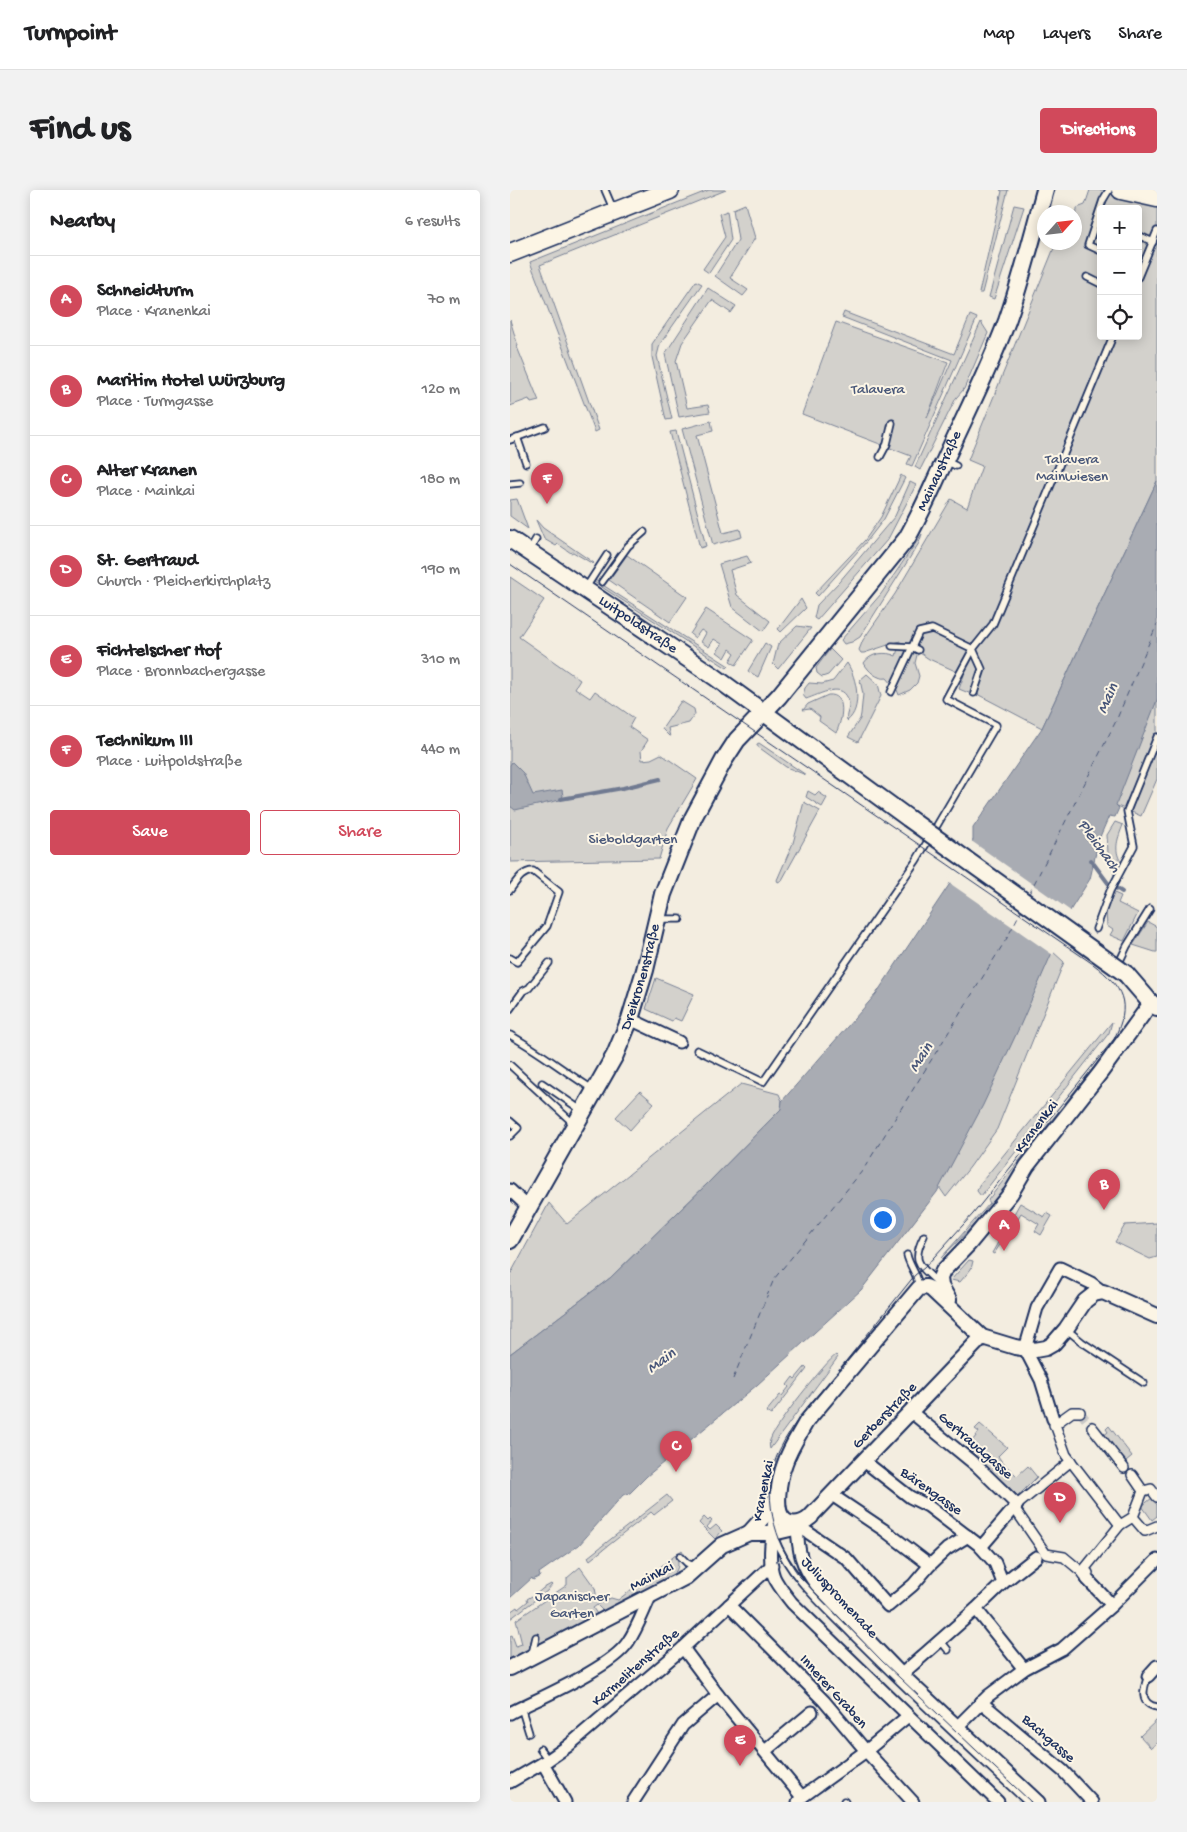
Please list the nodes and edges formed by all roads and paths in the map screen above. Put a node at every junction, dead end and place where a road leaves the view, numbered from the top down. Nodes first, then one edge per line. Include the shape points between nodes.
1 (605, 190) edge
2 (670, 190) edge
3 (1045, 190) edge
4 (1109, 190) edge
5 (1121, 190) edge
6 (1157, 198) edge
7 (1103, 205) edge
8 (614, 212) junction
9 (1097, 222) edge
10 (1157, 231) edge
11 (1142, 237) edge
12 (1153, 242) junction
13 (1097, 249) edge
14 (510, 253) edge
15 (1142, 266) edge
16 (1087, 277) dead end
17 (1097, 282) edge
18 (1111, 340) edge
19 (892, 423) dead end
20 (545, 427) dead end
21 (517, 437) junction
22 (510, 440) edge
23 (880, 457) dead end
24 (526, 463) dead end
25 (520, 483) dead end
26 (510, 484) edge
27 (644, 532) dead end
28 (510, 538) edge
29 (607, 555) dead end
30 (602, 582) dead end
31 (585, 589) junction
32 (892, 646) dead end
33 (912, 647) junction
34 (973, 649) junction
35 (918, 650) dead end
36 (891, 692) dead end
37 (974, 693) dead end
38 (763, 712) junction
39 (1157, 737) edge
40 (510, 890) edge
41 (1150, 909) dead end
42 (657, 919) junction
43 (680, 920) dead end
44 (1096, 929) dead end
45 (510, 958) edge
46 (548, 963) dead end
47 (1121, 973) junction
48 (1154, 1005) edge
49 (510, 1009) edge
50 (630, 1019) junction
51 (1157, 1021) edge
52 (510, 1035) edge
53 (679, 1042) dead end
54 (696, 1050) dead end
55 (510, 1065) edge
56 (542, 1083) dead end
57 (594, 1090) junction
58 (579, 1118) junction
59 (510, 1121) edge
60 (510, 1136) edge
61 (510, 1190) edge
62 (528, 1206) junction
63 (924, 1236) dead end
64 (510, 1240) edge
65 (907, 1255) dead end
66 (941, 1286) junction
67 (917, 1289) junction
68 (1103, 1292) junction
69 (957, 1314) junction
70 (1157, 1316) edge
71 (1066, 1329) junction
72 (982, 1337) junction
73 (1025, 1350) junction
74 (1144, 1382) dead end
75 (911, 1412) junction
76 (1080, 1412) dead end
77 (1054, 1422) junction
78 (1092, 1427) tunnel mouth
79 (1068, 1458) junction
80 (864, 1461) junction
81 (1124, 1468) dead end
82 (1132, 1475) dead end
83 (1143, 1491) junction
84 (778, 1492) junction
85 (832, 1495) junction
86 (1157, 1497) edge
87 (1016, 1507) junction
88 (811, 1517) junction
89 (1133, 1517) junction
90 (797, 1525) junction
91 (1120, 1525) junction
92 (1157, 1526) edge
93 (749, 1533) junction
94 (772, 1533) junction
95 (968, 1536) junction
96 (981, 1547) junction
97 (680, 1556) dead end
98 (1036, 1557) dead end
99 (1157, 1560) edge
100 (930, 1564) junction
101 (772, 1565) junction
102 (698, 1567) junction
103 (1086, 1575) junction
104 (1003, 1583) junction
105 (650, 1597) junction
106 (728, 1605) junction
107 (1112, 1605) junction
108 (976, 1609) junction
109 (536, 1637) dead end
110 (683, 1648) junction
111 (532, 1657) junction
112 (1157, 1666) edge
113 (510, 1668) edge
114 (1024, 1670) junction
115 (902, 1674) junction
116 (1148, 1676) joint
117 (718, 1695) junction
118 (981, 1702) junction
119 (1157, 1707) edge
120 (521, 1708) junction
121 (812, 1712) dead end
122 (510, 1713) edge
123 (908, 1716) junction
124 (958, 1726) junction
125 (529, 1733) dead end
126 (540, 1749) dead end
127 (765, 1751) junction
128 (866, 1751) junction
129 (545, 1762) junction
130 (510, 1782) edge
131 (800, 1800) edge
132 (565, 1802) edge
133 (632, 1802) edge
134 (913, 1802) edge
135 (998, 1802) edge
136 (1027, 1802) edge
137 (1039, 1802) edge
138 (1092, 1802) edge

1 - 8 lane
2 - 8 main road
3 - 38 main road, Mainaustraße via 1006,322 950,463 907,538
4 - 7 lane
5 - 6 main road
8 - 14 main road
9 - 13 lane via 1088,245
10 - 12 lane
11 - 12 lane
12 - 15 lane
16 - 17 lane
18 - 34 lane via 993,624
19 - 23 lane
20 - 21 lane
21 - 22 lane
21 - 24 lane
25 - 26 lane
27 - 30 lane via 628,546
28 - 31 main road, Luitpoldstraße via 532,545
29 - 31 lane
31 - 38 main road, Luitpoldstraße
32 - 33 lane
33 - 34 lane via 920,632 932,629
33 - 35 lane
33 - 36 lane
34 - 37 lane via 982,669
34 - 54 lane via 946,699 996,725 912,867 763,1082
38 - 42 main road, Dreikronenstraße via 724,760 693,818 663,894
38 - 47 main road, Luitpoldstraße, bridge
39 - 44 lane via 1127,811 1134,846 1110,891
40 - 45 lane via 521,875 533,871 560,892 542,933 517,962
41 - 47 lane via 1127,946
42 - 43 lane
42 - 50 main road, Dreikronenstraße
46 - 49 lane
47 - 48 main road, Luitpoldstraße
48 - 51 main road
48 - 66 street, Kranenkai via 1027,1166 1011,1193 946,1268 940,1278
50 - 53 street
50 - 57 main road, Dreikronenstraße
52 - 57 lane
55 - 58 lane
56 - 58 lane
57 - 58 main road, Dreikronenstraße
58 - 62 main road, Dreikronenstraße
59 - 60 lane via 518,1128
61 - 62 street
62 - 64 main road, Dreikronenstraße
63 - 66 lane via 917,1250 917,1260
65 - 67 lane via 910,1268 918,1279
66 - 69 street
67 - 69 street via 929,1288
67 - 84 street, Kranenkai via 806,1422 784,1464
68 - 70 street
68 - 71 street via 1085,1301
68 - 73 street via 1060,1268 1037,1308
69 - 72 street
71 - 73 street via 1046,1348
71 - 74 lane
72 - 73 street
72 - 75 street, Gerberstraße
73 - 77 street via 1041,1380
75 - 80 street, Gerberstraße
75 - 87 street, Gertraudgasse via 978,1466
76 - 77 street via 1072,1412
77 - 79 street
78 - 81 street
79 - 87 street
79 - 91 street
80 - 85 street, Gerberstraße
80 - 95 street, Bärengasse
82 - 83 street
83 - 86 street via 1151,1489
83 - 89 street
84 - 88 street via 779,1512 786,1522 797,1524
84 - 93 street, Mainkai
84 - 94 street, Kranenkai
85 - 88 street, Gerberstraße
85 - 100 street
87 - 96 street
87 - 103 street via 1046,1554 1064,1557
88 - 90 street, Gerberstraße
89 - 91 street
89 - 92 street via 1145,1531
90 - 94 street, Gerberstraße
90 - 100 street, Juliuspromenade via 847,1559 888,1606 913,1585
90 - 115 street, Juliuspromenade via 800,1557 812,1580
91 - 103 street
93 - 94 street, Mainkai
93 - 102 street, Mainkai via 722,1545
94 - 101 street
94 - 136 lane, Juliuspromenade via 788,1565 809,1590 880,1663
95 - 96 street, Bärengasse
95 - 100 street
96 - 104 street, Bärengasse via 995,1564
97 - 102 lane
98 - 104 street
99 - 107 street
101 - 106 street, Karmelitenstraße
101 - 123 street via 774,1577 792,1603
102 - 105 street, Mainkai via 686,1578
103 - 107 street
104 - 108 street
105 - 111 street, Mainkai
105 - 120 street via 628,1642 619,1653 598,1668
106 - 110 street, Karmelitenstraße
106 - 128 street, Innerer Graben
107 - 114 street via 1067,1649
108 - 114 street
108 - 115 street via 944,1645
109 - 111 lane
110 - 117 street
110 - 129 street, Karmelitenstraße
111 - 113 street, Mainkai
112 - 116 street
114 - 118 street
115 - 124 street, Juliuspromenade
116 - 119 lane via 1143,1695 1146,1702
117 - 127 street
117 - 133 street via 683,1725
118 - 124 street
118 - 138 street, Bachgasse via 1063,1771
120 - 122 street
120 - 125 lane
121 - 127 street
123 - 128 street
123 - 135 street
124 - 137 street, Juliuspromenade
126 - 129 lane
127 - 131 street
128 - 131 street
128 - 134 street, Innerer Graben
129 - 130 street, Karmelitenstraße
129 - 132 street

